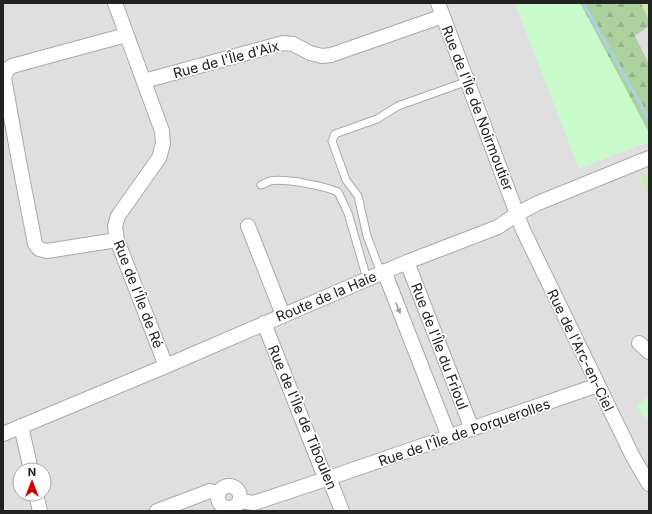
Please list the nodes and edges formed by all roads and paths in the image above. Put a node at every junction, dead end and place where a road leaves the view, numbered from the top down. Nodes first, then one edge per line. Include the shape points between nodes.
1 (115, 3) edge
2 (440, 9) edge
3 (126, 35) junction
4 (144, 81) junction
5 (468, 81) junction
6 (649, 158) edge
7 (262, 185) dead end
8 (517, 214) junction
9 (248, 226) dead end
10 (117, 240) junction
11 (407, 262) junction
12 (382, 272) junction
13 (367, 279) junction
14 (283, 315) junction
15 (264, 323) junction
16 (166, 366) junction
17 (598, 385) junction
18 (21, 426) junction
19 (472, 429) junction
20 (3, 434) edge
21 (449, 437) junction
22 (29, 462) edge
23 (329, 478) junction
24 (649, 481) edge
25 (158, 511) edge
26 (342, 511) edge

1 - 3 street, Rue de l'Île de Ré
2 - 4 street, Rue de l'Île d'Aix via 331,55 316,55 293,44 283,43
2 - 5 street, Rue de l'Île de Noirmoutier
3 - 4 street, Rue de l'Île de Ré
3 - 10 street via 12,66 4,78 35,244 39,249 47,251
4 - 10 street, Rue de l'Île de Ré via 162,131 163,144 159,158 118,216 115,226
5 - 8 street, Rue de l'Île de Noirmoutier
5 - 12 lane via 398,106 377,119 335,134 332,141 346,180 358,196 367,236
6 - 8 street, Route de la Haie
7 - 13 lane via 270,181 283,181 325,187 338,192 348,213
8 - 11 street, Route de la Haie via 498,227
8 - 17 street, Rue de l'Arc-en-Ciel
9 - 14 street
10 - 16 street, Rue de l'Île de Ré
11 - 12 street, Route de la Haie
11 - 19 street, Rue de l'Île du Frioul
12 - 13 street, Route de la Haie
12 -> 21 street
13 - 14 street, Route de la Haie
14 - 15 street, Route de la Haie
15 - 16 street, Route de la Haie
15 - 23 street, Rue de l'Île de Tiboulen via 322,470
16 - 18 street, Route de la Haie
17 - 19 street, Rue de l'Île de Porquerolles
17 - 24 street, Rue de l'Arc-en-Ciel via 633,457
18 - 20 street, Route de la Haie
18 - 22 street
19 - 21 street, Rue de l'Île de Porquerolles
21 - 23 street, Rue de l'Île de Porquerolles
23 - 25 street, Rue de l'Île de Porquerolles via 254,503 240,500 239,490 233,486 226,486 218,493 210,491
23 - 26 street, Rue de l'Île de Tiboulen

